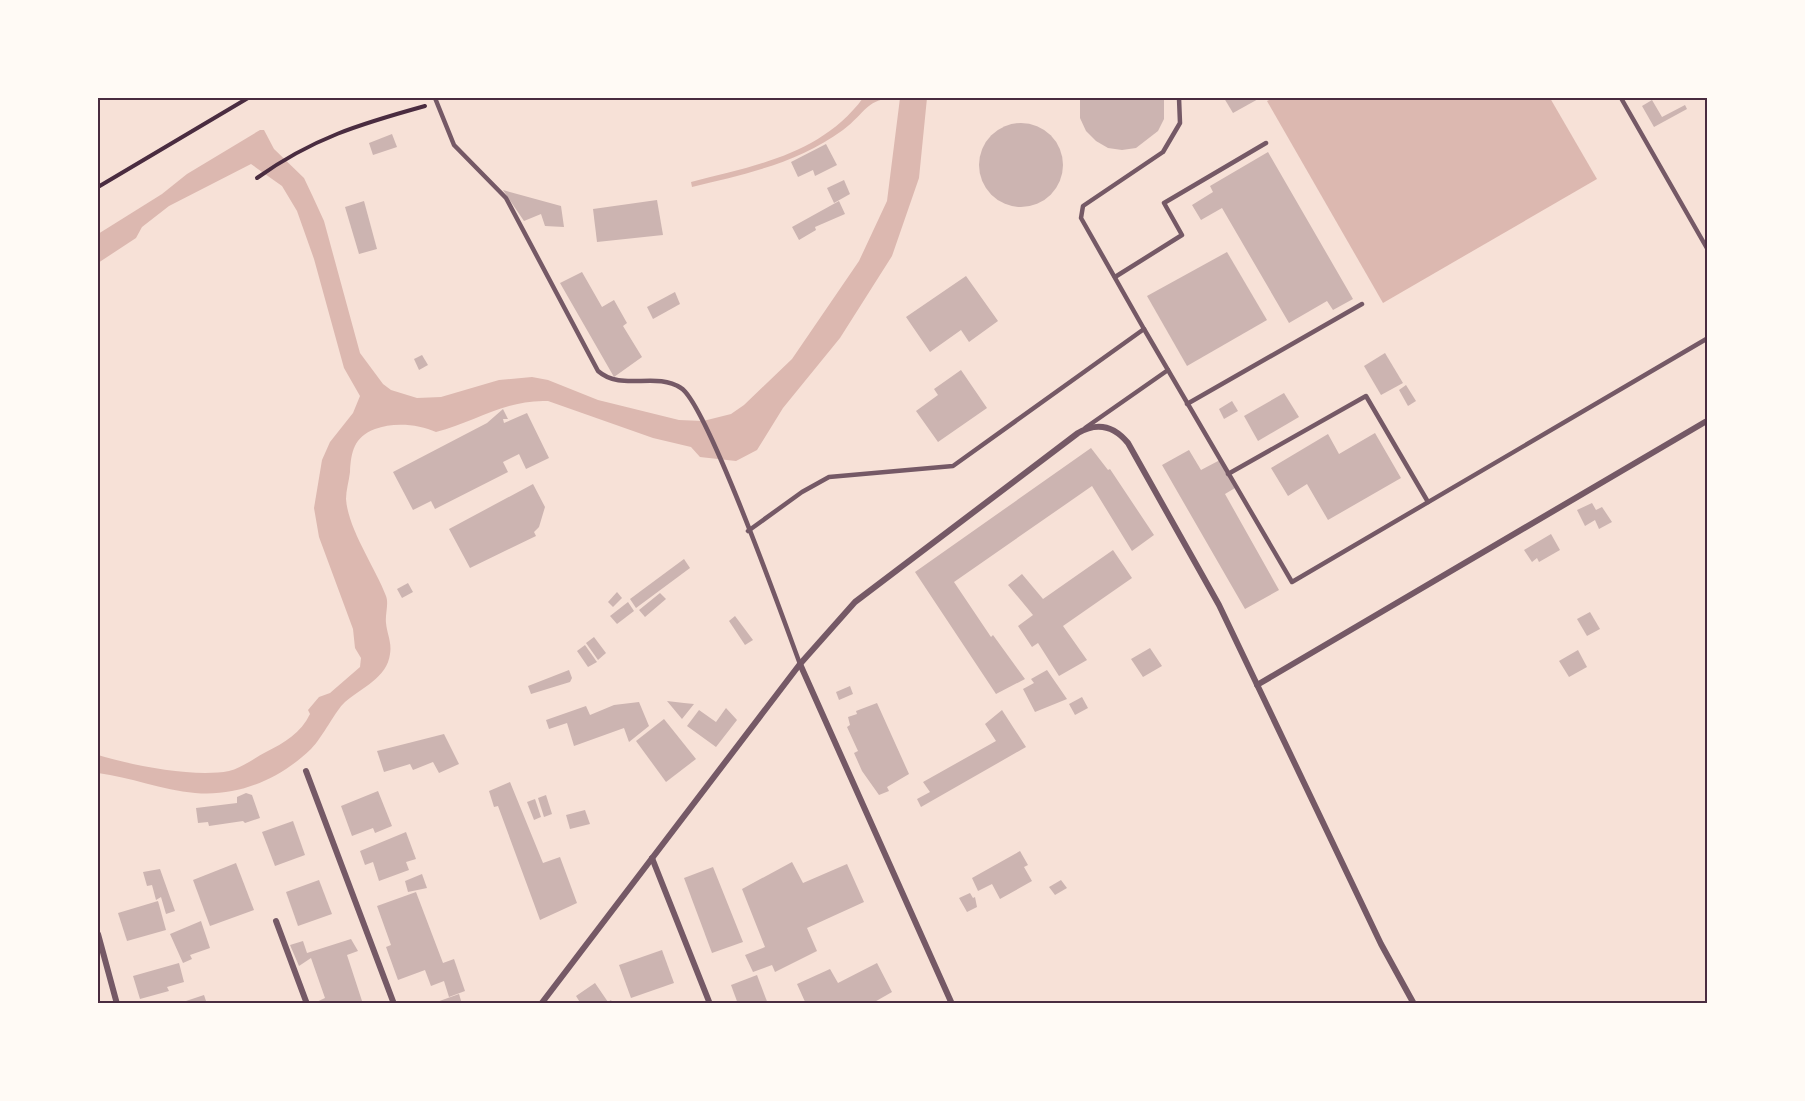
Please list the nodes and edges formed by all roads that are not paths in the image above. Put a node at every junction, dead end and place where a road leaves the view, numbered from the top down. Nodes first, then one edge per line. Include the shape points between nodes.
1 (1179, 98) edge
2 (1621, 98) edge
3 (436, 100) edge
4 (1266, 143) dead end
5 (1707, 250) edge
6 (1115, 277) junction
7 (1362, 304) dead end
8 (1144, 329) junction
9 (1707, 338) edge
10 (1168, 370) junction
11 (1187, 404) junction
12 (1705, 422) dead end
13 (1078, 433) junction
14 (1228, 474) junction
15 (1428, 502) junction
16 (748, 531) junction
17 (800, 664) junction
18 (1257, 685) junction
19 (306, 771) dead end
20 (652, 858) junction
21 (276, 921) dead end
22 (98, 934) edge
23 (117, 1004) edge
24 (307, 1004) edge
25 (394, 1004) edge
26 (541, 1004) edge
27 (710, 1004) edge
28 (952, 1004) edge
29 (1414, 1004) edge

1 - 6 lane via 1180,123 1163,152 1083,206 1081,218
2 - 5 lane
3 - 16 lane via 454,145 506,198 598,371 619,382 658,381 681,387 699,409
4 - 6 lane via 1164,203 1182,235
6 - 8 lane
7 - 11 lane
8 - 10 lane
8 - 16 lane via 953,466 829,477
9 - 15 lane
10 - 11 lane
10 - 13 lane
11 - 14 lane
12 - 18 street
13 - 17 street via 855,602
13 - 18 street via 1096,426 1106,427 1128,443 1219,605
14 - 15 lane via 1366,396
14 - 15 lane via 1292,582
16 - 17 lane
17 - 20 street
17 - 28 street
18 - 29 street via 1381,944
19 - 25 street
20 - 26 street
20 - 27 street
21 - 24 street
22 - 23 street

